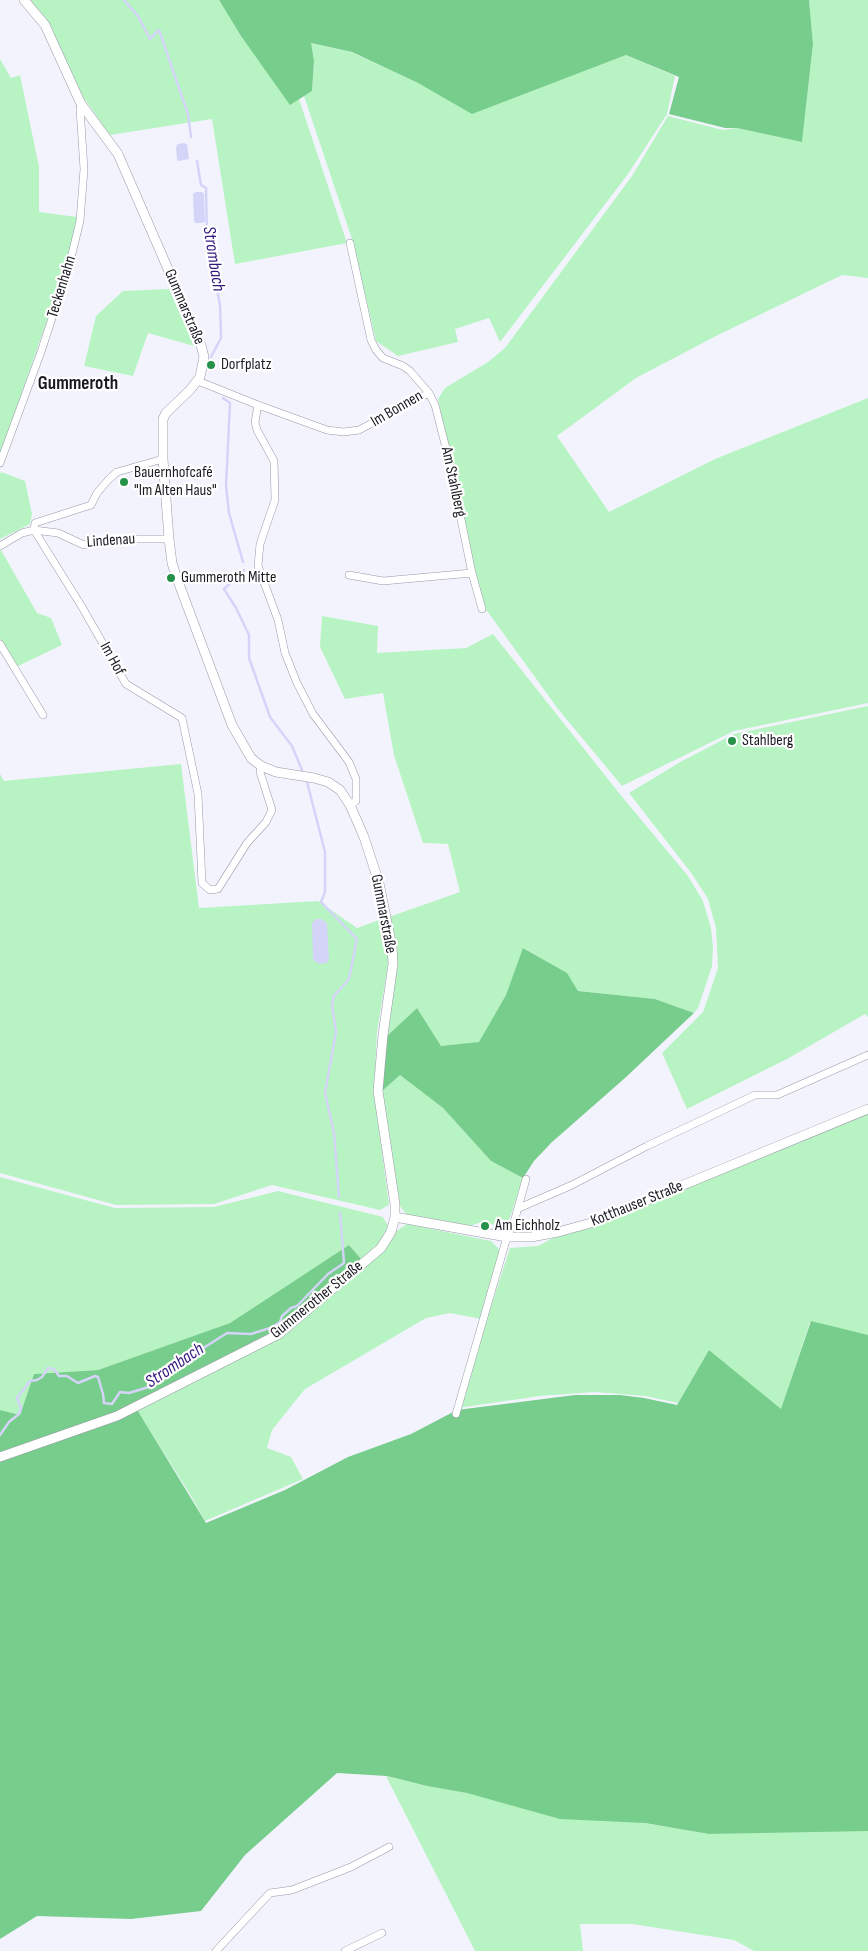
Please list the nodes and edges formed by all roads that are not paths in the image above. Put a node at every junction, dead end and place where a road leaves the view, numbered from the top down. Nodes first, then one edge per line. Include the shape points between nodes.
1 (24, 0) edge
2 (81, 104) junction
3 (350, 243) dead end
4 (198, 381) junction
5 (429, 393) junction
6 (258, 405) junction
7 (163, 458) junction
8 (0, 463) edge
9 (34, 530) junction
10 (169, 538) junction
11 (0, 546) edge
12 (472, 573) junction
13 (349, 575) dead end
14 (482, 609) dead end
15 (0, 644) edge
16 (43, 715) dead end
17 (261, 766) junction
18 (350, 805) junction
19 (868, 1055) edge
20 (868, 1109) edge
21 (526, 1179) dead end
22 (518, 1208) junction
23 (395, 1217) junction
24 (507, 1237) junction
25 (456, 1414) dead end
26 (0, 1458) edge
27 (390, 1848) dead end
28 (382, 1933) dead end
29 (216, 1951) edge
30 (345, 1951) edge

1 - 2 street, Gummarstraße via 45,25
2 - 4 street, Gummarstraße via 118,154 201,345 204,368
2 - 8 street, Teckenhahn via 84,169 80,221 41,352
3 - 5 street, Im Bonnen via 376,350 384,358 410,371
4 - 6 street, Im Bonnen
4 - 7 street via 163,419
5 - 6 street, Im Bonnen via 359,430 344,432 327,430
5 - 12 street, Am Stahlberg via 448,456
6 - 18 street via 254,422 274,461 274,500 260,544 258,566 297,683 313,714 349,762 356,779 356,801
7 - 9 street via 118,472 97,493 91,505 34,523
7 - 10 street
9 - 10 street, Lindenau via 58,533 84,545 111,539
9 - 11 street
9 - 17 street, Im Hof via 126,684 182,718 198,794 202,883 210,890 218,890 272,810
10 - 17 street via 176,576 232,725 251,758
12 - 13 street via 383,581
12 - 14 street, Am Stahlberg
15 - 16 street
17 - 18 street, Gummarstraße via 328,782 340,790
18 - 23 street, Gummarstraße via 379,882 392,947 393,964 378,1091
19 - 22 street via 778,1095 756,1095
20 - 24 street, Kotthauser Straße via 591,1223 530,1237
21 - 22 street
22 - 24 street
23 - 24 street, Kotthauser Straße
23 - 26 street, Gummerother Straße via 391,1232 381,1248 279,1334 117,1416
24 - 25 street
27 - 29 street via 292,1890 270,1893
28 - 30 street

